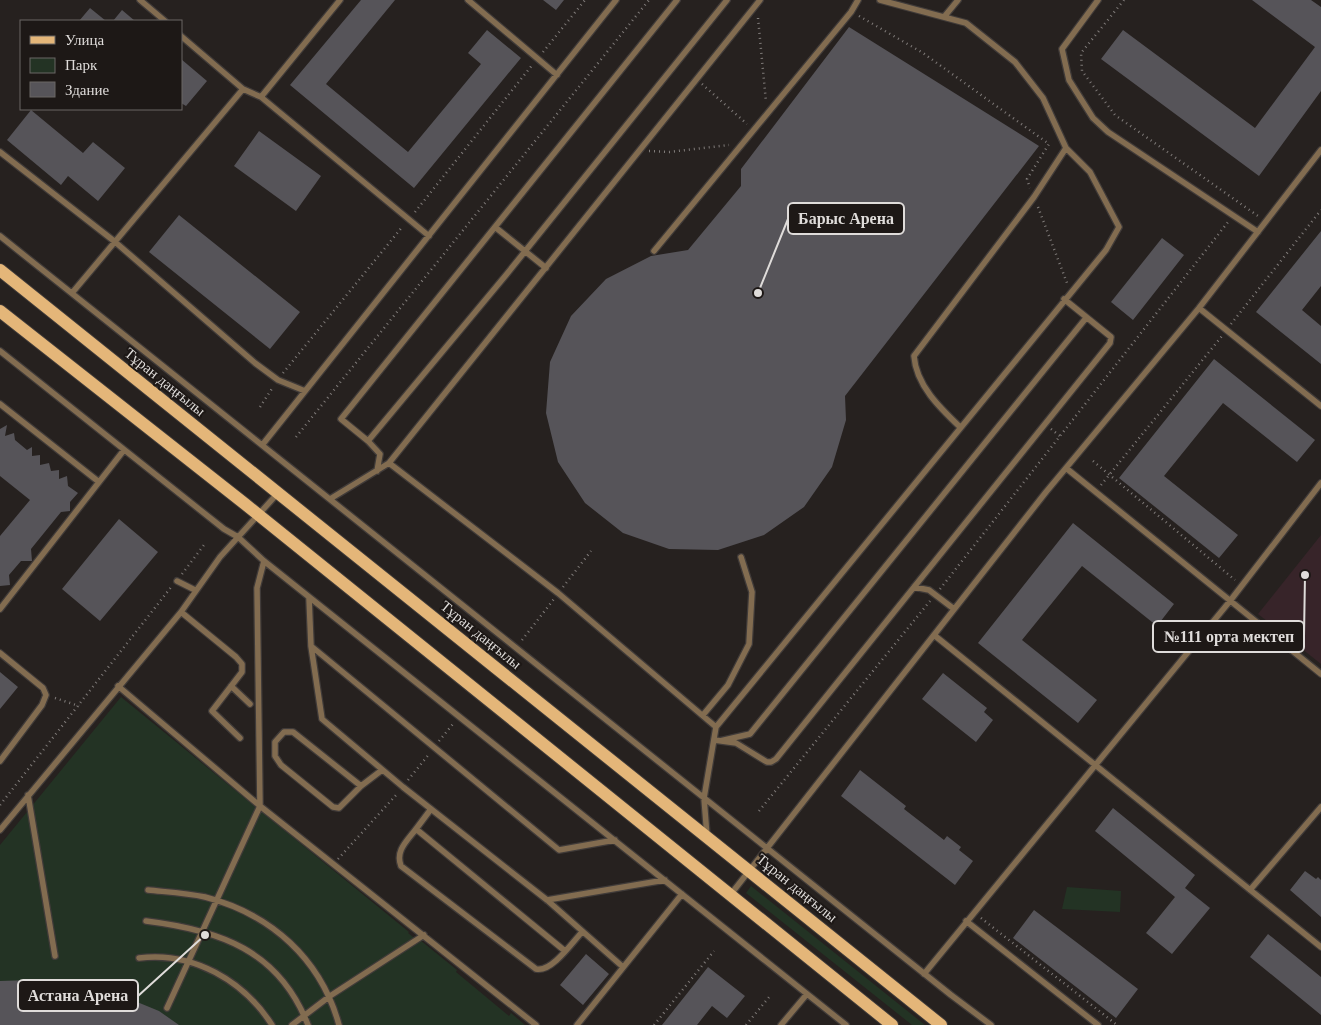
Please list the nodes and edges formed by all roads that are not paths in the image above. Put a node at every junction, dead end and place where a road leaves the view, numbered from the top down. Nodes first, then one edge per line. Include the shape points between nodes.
1 (140, 0) edge
2 (340, 0) edge
3 (468, 0) edge
4 (616, 0) edge
5 (677, 0) edge
6 (727, 0) edge
7 (858, 0) edge
8 (880, 0) edge
9 (958, 0) edge
10 (1098, 0) edge
11 (758, 2) edge
12 (944, 17) junction
13 (164, 20) edge
14 (182, 37) edge
15 (556, 75) junction
16 (243, 89) junction
17 (260, 97) junction
18 (1066, 148) junction
19 (1321, 150) edge
20 (0, 152) edge
21 (495, 227) junction
22 (1258, 232) junction
23 (0, 236) edge
24 (428, 236) junction
25 (114, 241) junction
26 (526, 250) junction
27 (654, 251) dead end
28 (546, 268) junction
29 (0, 270) edge
30 (72, 293) junction
31 (1064, 299) junction
32 (1198, 308) junction
33 (0, 311) edge
34 (1086, 318) junction
35 (0, 351) edge
36 (305, 391) junction
37 (0, 404) edge
38 (1321, 406) edge
39 (960, 427) junction
40 (368, 440) junction
41 (263, 444) junction
42 (124, 450) junction
43 (389, 463) junction
44 (1066, 468) junction
45 (377, 471) junction
46 (99, 482) junction
47 (1321, 483) edge
48 (278, 493) junction
49 (330, 499) junction
50 (259, 515) junction
51 (238, 537) junction
52 (741, 557) dead end
53 (264, 562) junction
54 (177, 581) road end
55 (914, 587) junction
56 (195, 590) junction
57 (309, 598) junction
58 (1230, 601) junction
59 (0, 609) edge
60 (954, 609) junction
61 (181, 612) junction
62 (934, 635) junction
63 (311, 646) junction
64 (0, 653) edge
65 (1321, 674) edge
66 (118, 686) junction
67 (231, 686) junction
68 (250, 704) dead end
69 (702, 715) junction
70 (716, 726) junction
71 (240, 738) dead end
72 (716, 741) junction
73 (0, 761) edge
74 (1096, 765) junction
75 (382, 770) junction
76 (361, 786) junction
77 (28, 795) junction
78 (704, 798) junction
79 (260, 806) junction
80 (1321, 807) edge
81 (431, 808) junction
82 (416, 829) junction
83 (0, 830) edge
84 (707, 837) junction
85 (615, 840) junction
86 (767, 848) junction
87 (749, 871) junction
88 (665, 880) junction
89 (148, 890) dead end
90 (1250, 890) junction
91 (682, 894) junction
92 (731, 894) junction
93 (547, 900) junction
94 (218, 902) junction
95 (146, 921) dead end
96 (966, 921) junction
97 (204, 931) junction
98 (582, 932) junction
99 (424, 935) junction
100 (1321, 947) edge
101 (565, 951) junction
102 (55, 956) dead end
103 (139, 958) dead end
104 (189, 962) junction
105 (623, 967) junction
106 (924, 974) junction
107 (807, 994) junction
108 (330, 996) junction
109 (167, 1008) dead end
110 (304, 1016) junction
111 (272, 1025) edge
112 (292, 1025) edge
113 (308, 1025) edge
114 (339, 1025) edge
115 (536, 1025) edge
116 (577, 1025) edge
117 (781, 1025) edge
118 (846, 1025) edge
119 (892, 1025) edge
120 (941, 1025) edge
121 (991, 1025) edge
122 (1098, 1025) edge

1 - 13 lane
2 - 17 lane
3 - 15 lane
4 - 15 lane
5 - 21 lane
6 - 26 lane
7 - 27 lane
8 - 12 lane
9 - 12 lane
10 - 22 lane via 1062,49 1069,80 1093,118 1108,132
11 - 28 lane
12 - 18 lane via 966,23 1015,62 1043,98
14 - 16 lane
15 - 24 lane
16 - 17 lane
16 - 25 lane
17 - 24 lane
18 - 31 lane via 1090,172 1118,227 1106,250
18 - 39 lane via 1034,197 914,356 915,367 934,401
19 - 22 lane
20 - 25 lane
21 - 26 lane
21 - 40 lane via 341,419
22 - 32 lane
23 - 30 lane
24 - 36 lane
25 - 30 lane
25 - 36 lane via 255,363 278,380
26 - 28 lane
26 - 40 lane
28 - 43 lane
29 - 48 main road, Тұран даңғылы
30 - 41 lane
31 - 34 lane
31 - 39 lane
32 - 38 lane
32 - 44 lane
33 - 50 main road
34 - 55 lane via 1111,337 1110,343
34 - 72 lane via 750,734
35 - 42 lane
36 - 41 lane
37 - 46 lane
39 - 70 lane
40 - 45 lane via 380,454
41 - 49 lane
42 - 46 lane
42 - 51 lane
43 - 45 lane
43 - 69 lane via 558,594
44 - 58 lane
44 - 60 lane
45 - 49 lane
46 - 59 lane
47 - 58 lane
48 - 50 lane
48 - 84 main road, Тұран даңғылы
49 - 78 lane
50 - 51 lane
50 - 92 main road
51 - 53 lane
51 - 56 lane
52 - 69 lane via 752,592 749,644 728,685
53 - 57 lane
53 - 79 lane via 258,588
54 - 56 lane
55 - 60 lane via 929,590
55 - 72 lane via 776,759 767,762 743,746
56 - 61 lane
57 - 63 lane
57 - 85 lane
58 - 65 lane
58 - 74 lane
60 - 62 lane
61 - 66 lane
61 - 67 lane via 242,664 242,672
62 - 74 lane
62 - 86 lane
63 - 75 lane via 322,719
63 - 85 lane via 558,850
64 - 73 lane via 43,688 46,696 42,706
66 - 77 lane
66 - 79 lane
67 - 68 lane
67 - 71 lane via 212,711
69 - 70 lane
70 - 72 lane
72 - 78 lane
74 - 90 lane
74 - 96 lane
75 - 76 lane
75 - 81 lane
76 - 76 lane via 339,808 333,807 281,765 274,756 275,742 284,732 293,732
77 - 83 lane
77 - 102 lane
78 - 84 lane
78 - 86 lane
79 - 94 lane
79 - 99 lane
80 - 90 lane
81 - 82 lane
81 - 93 lane
82 - 101 lane
82 - 101 lane via 399,852 401,866 536,969 542,971 547,968
84 - 87 main road, Тұран даңғылы
85 - 88 lane
86 - 87 lane
86 - 106 lane
87 - 92 lane
87 - 120 main road, Тұран даңғылы
88 - 91 lane
88 - 93 lane
89 - 94 lane
90 - 100 lane
91 - 105 lane
91 - 107 lane
92 - 119 main road
93 - 98 lane
94 - 97 lane
94 - 108 lane via 255,917 294,945 317,972
95 - 97 lane
96 - 106 lane
96 - 122 lane
97 - 104 lane
97 - 110 lane via 238,945 272,970 293,993
98 - 101 lane
98 - 105 lane
99 - 108 lane
99 - 115 lane
103 - 104 lane via 162,957
104 - 109 lane
104 - 111 lane via 223,976 249,994
105 - 116 lane
106 - 121 lane
107 - 117 lane
107 - 118 lane
108 - 110 lane
108 - 114 lane
110 - 112 lane
110 - 113 lane

